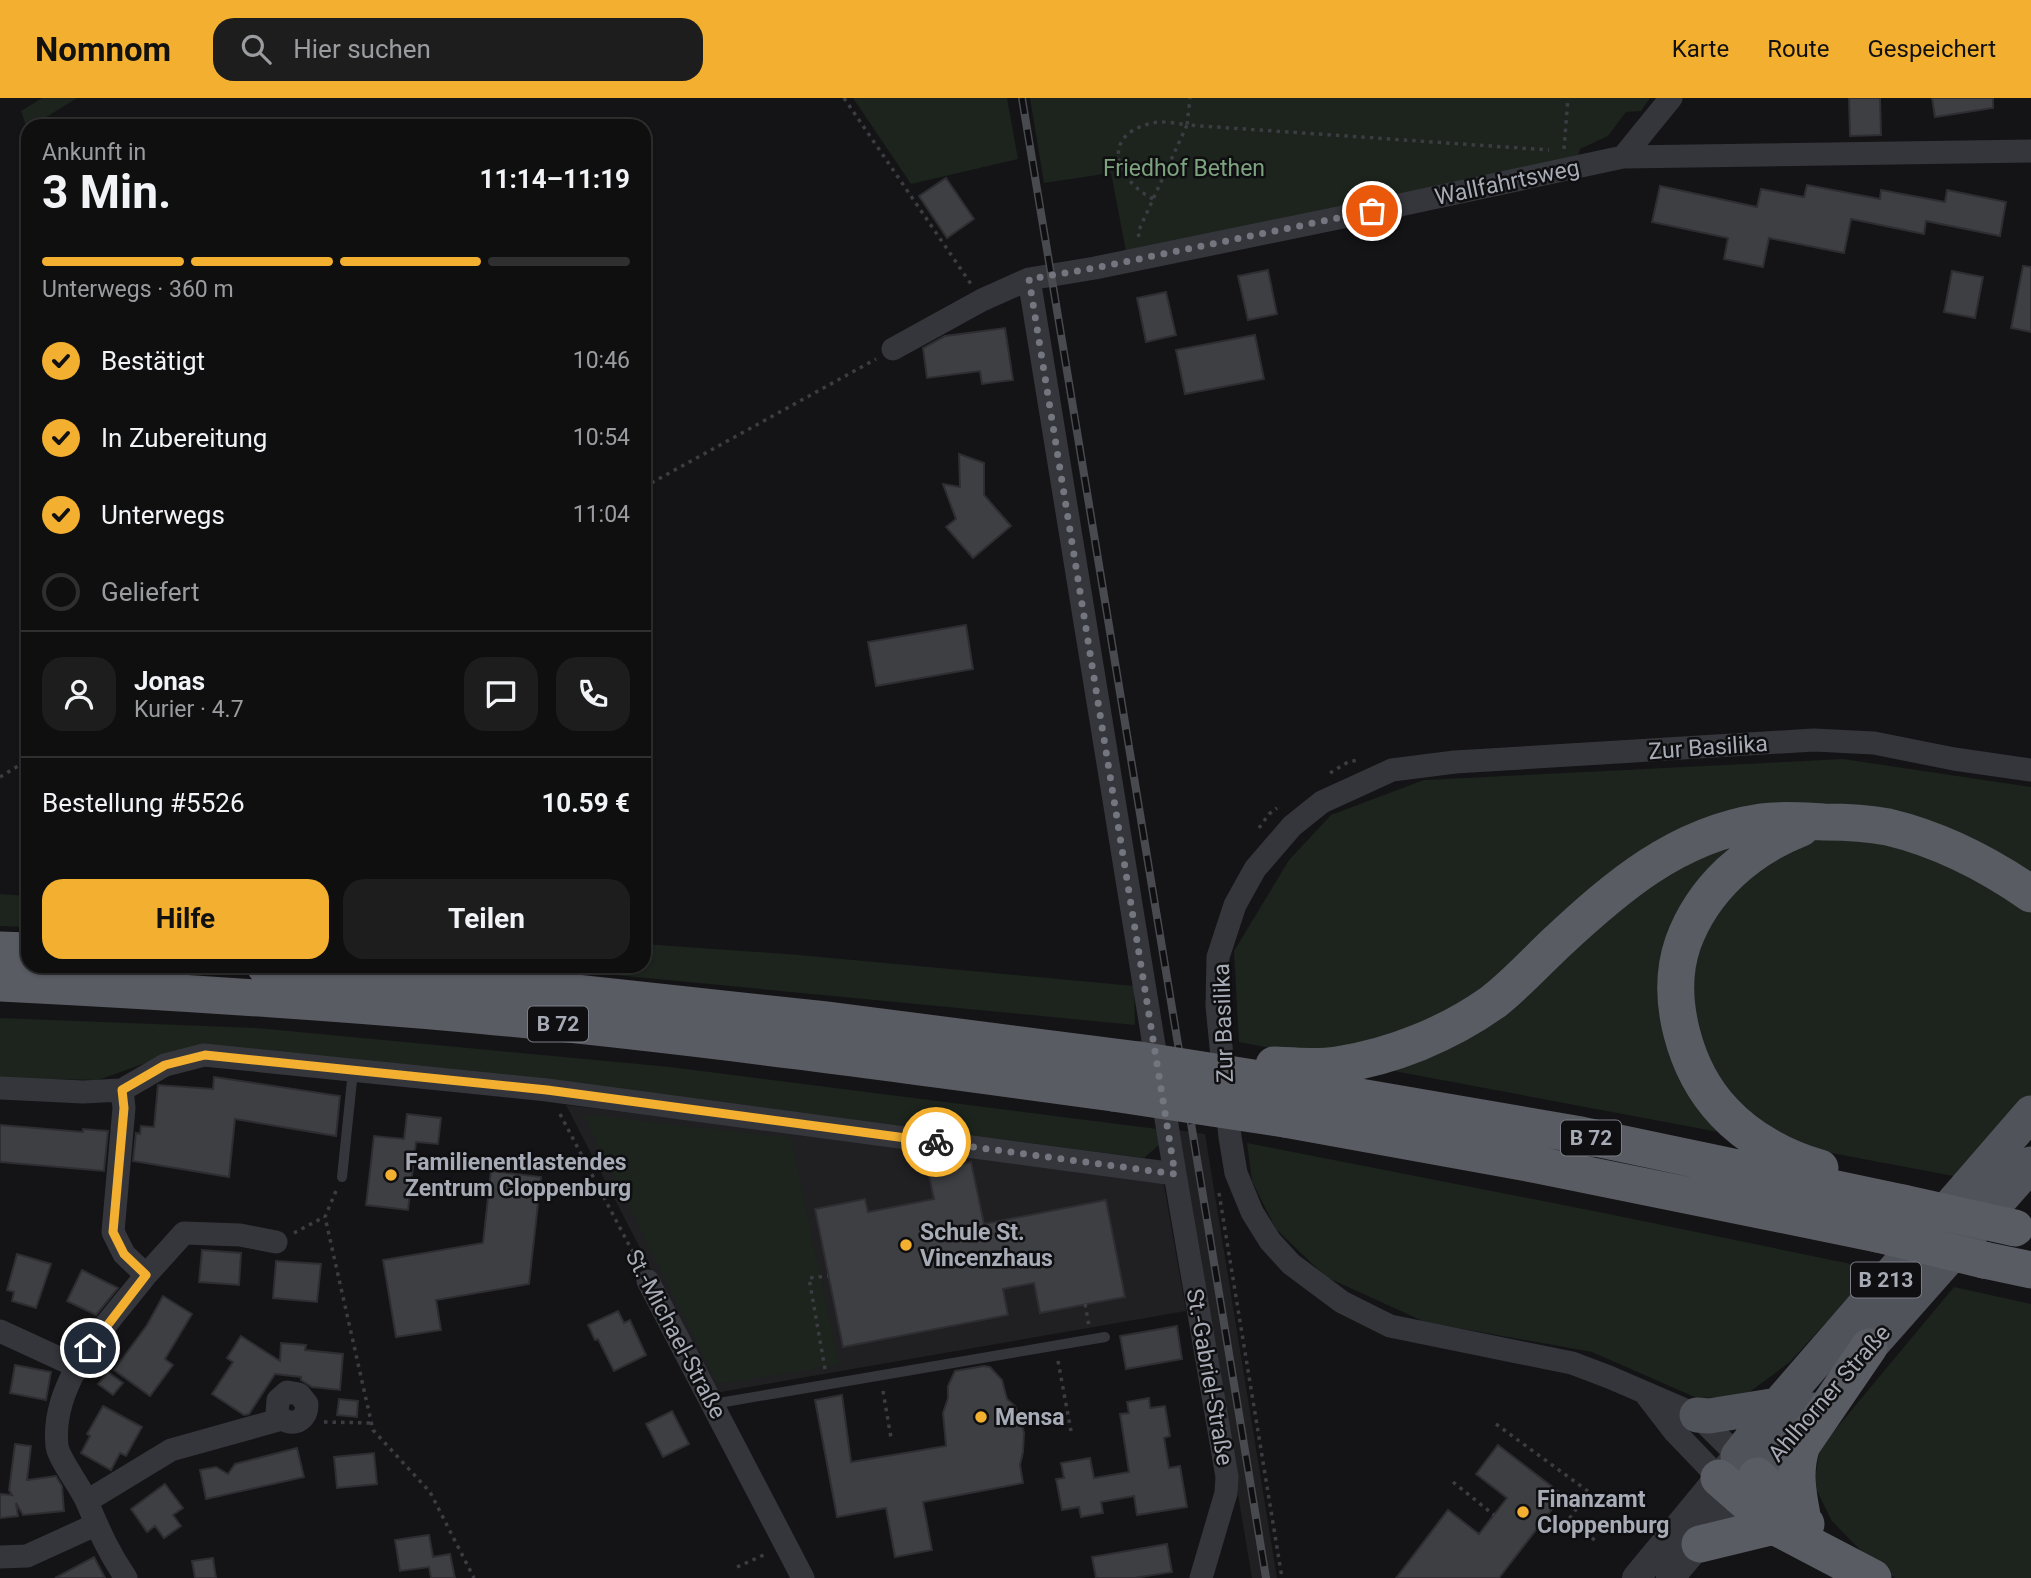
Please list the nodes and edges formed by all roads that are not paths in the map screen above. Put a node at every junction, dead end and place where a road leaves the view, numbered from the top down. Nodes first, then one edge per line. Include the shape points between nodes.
1 (1671, 98) edge
2 (2031, 151) edge
3 (1623, 157) junction
4 (1029, 279) junction
5 (893, 349) road end
6 (2031, 770) edge
7 (1818, 821) junction
8 (2031, 894) edge
9 (0, 950) edge
10 (21, 951) edge
11 (356, 973) edge
12 (0, 983) edge
13 (353, 1071) junction
14 (1276, 1074) junction
15 (0, 1088) edge
16 (122, 1090) junction
17 (2031, 1113) edge
18 (2031, 1164) edge
19 (1175, 1174) junction
20 (342, 1177) road end
21 (1906, 1199) junction
22 (2023, 1230) edge
23 (276, 1242) road end
24 (2031, 1270) edge
25 (146, 1275) junction
26 (648, 1281) road end
27 (0, 1331) edge
28 (1105, 1337) dead end
29 (1869, 1347) junction
30 (76, 1366) junction
31 (1645, 1394) junction
32 (713, 1404) junction
33 (1778, 1405) junction
34 (305, 1415) road end
35 (1697, 1415) junction
36 (1738, 1477) junction
37 (87, 1501) junction
38 (1788, 1524) junction
39 (95, 1525) junction
40 (1700, 1544) junction
41 (0, 1558) edge
42 (1858, 1570) edge
43 (125, 1578) edge
44 (803, 1578) edge
45 (1201, 1578) edge
46 (1636, 1578) edge
47 (1670, 1578) edge

1 - 3 street
2 - 3 street, Wallfahrtsweg
3 - 4 street, Wallfahrtsweg
4 - 5 street, Wallfahrtsweg
4 - 19 street
6 - 31 street, Zur Basilika via 1874,743 1814,740 1455,762 1392,770 1322,802 1292,826 1255,869 1235,905 1218,957 1217,1006 1236,1173 1270,1241 1316,1284 1365,1316 1390,1326 1572,1363
7 - 8 highway, B 72 via 1885,827 1930,839
7 - 14 highway, B 72 via 1762,821 1681,847 1598,904 1494,1001 1449,1029 1396,1051
7 - 21 highway, B 72 via 1757,849 1715,888 1695,915 1682,946 1680,1023 1709,1093 1742,1128 1773,1149 1810,1165 1880,1184
9 - 10 highway
11 - 14 highway, B 72, bridge via 826,1020
12 - 24 highway, B 72, bridge via 477,1015 821,1053 1113,1093 1538,1166 1878,1234
13 - 16 street via 205,1055 165,1065
13 - 19 street via 547,1090
13 - 20 lane
14 - 21 highway, B 72
15 - 16 street
16 - 25 street via 113,1232 124,1254
17 - 33 main road, Ahlhorner Straße / B 213
18 - 29 main road, Ahlhorner Straße / B 213
19 - 45 street, St.-Gabriel-Straße via 1227,1477
21 - 22 highway, B 72, bridge
23 - 25 street via 184,1233
25 - 30 street
26 - 32 street, St.-Michael-Straße
27 - 30 street
28 - 32 lane
29 - 36 main road, Ahlhorner Straße / B 213
29 - 38 highway, B 213 via 1802,1445
30 - 37 street via 66,1384 57,1448
31 - 35 street, Zur Basilika
31 - 36 street, Zur Basilika via 1674,1431
32 - 44 street, St.-Michael-Straße
33 - 35 main road
33 - 36 main road, Ahlhorner Straße / B 213
34 - 37 street via 296,1422 282,1419 171,1450
35 - 36 street, Zur Basilika
36 - 38 highway
36 - 40 street
36 - 46 street
37 - 39 street
38 - 40 highway
38 - 42 highway
39 - 41 street via 27,1556
39 - 43 street
40 - 47 street

